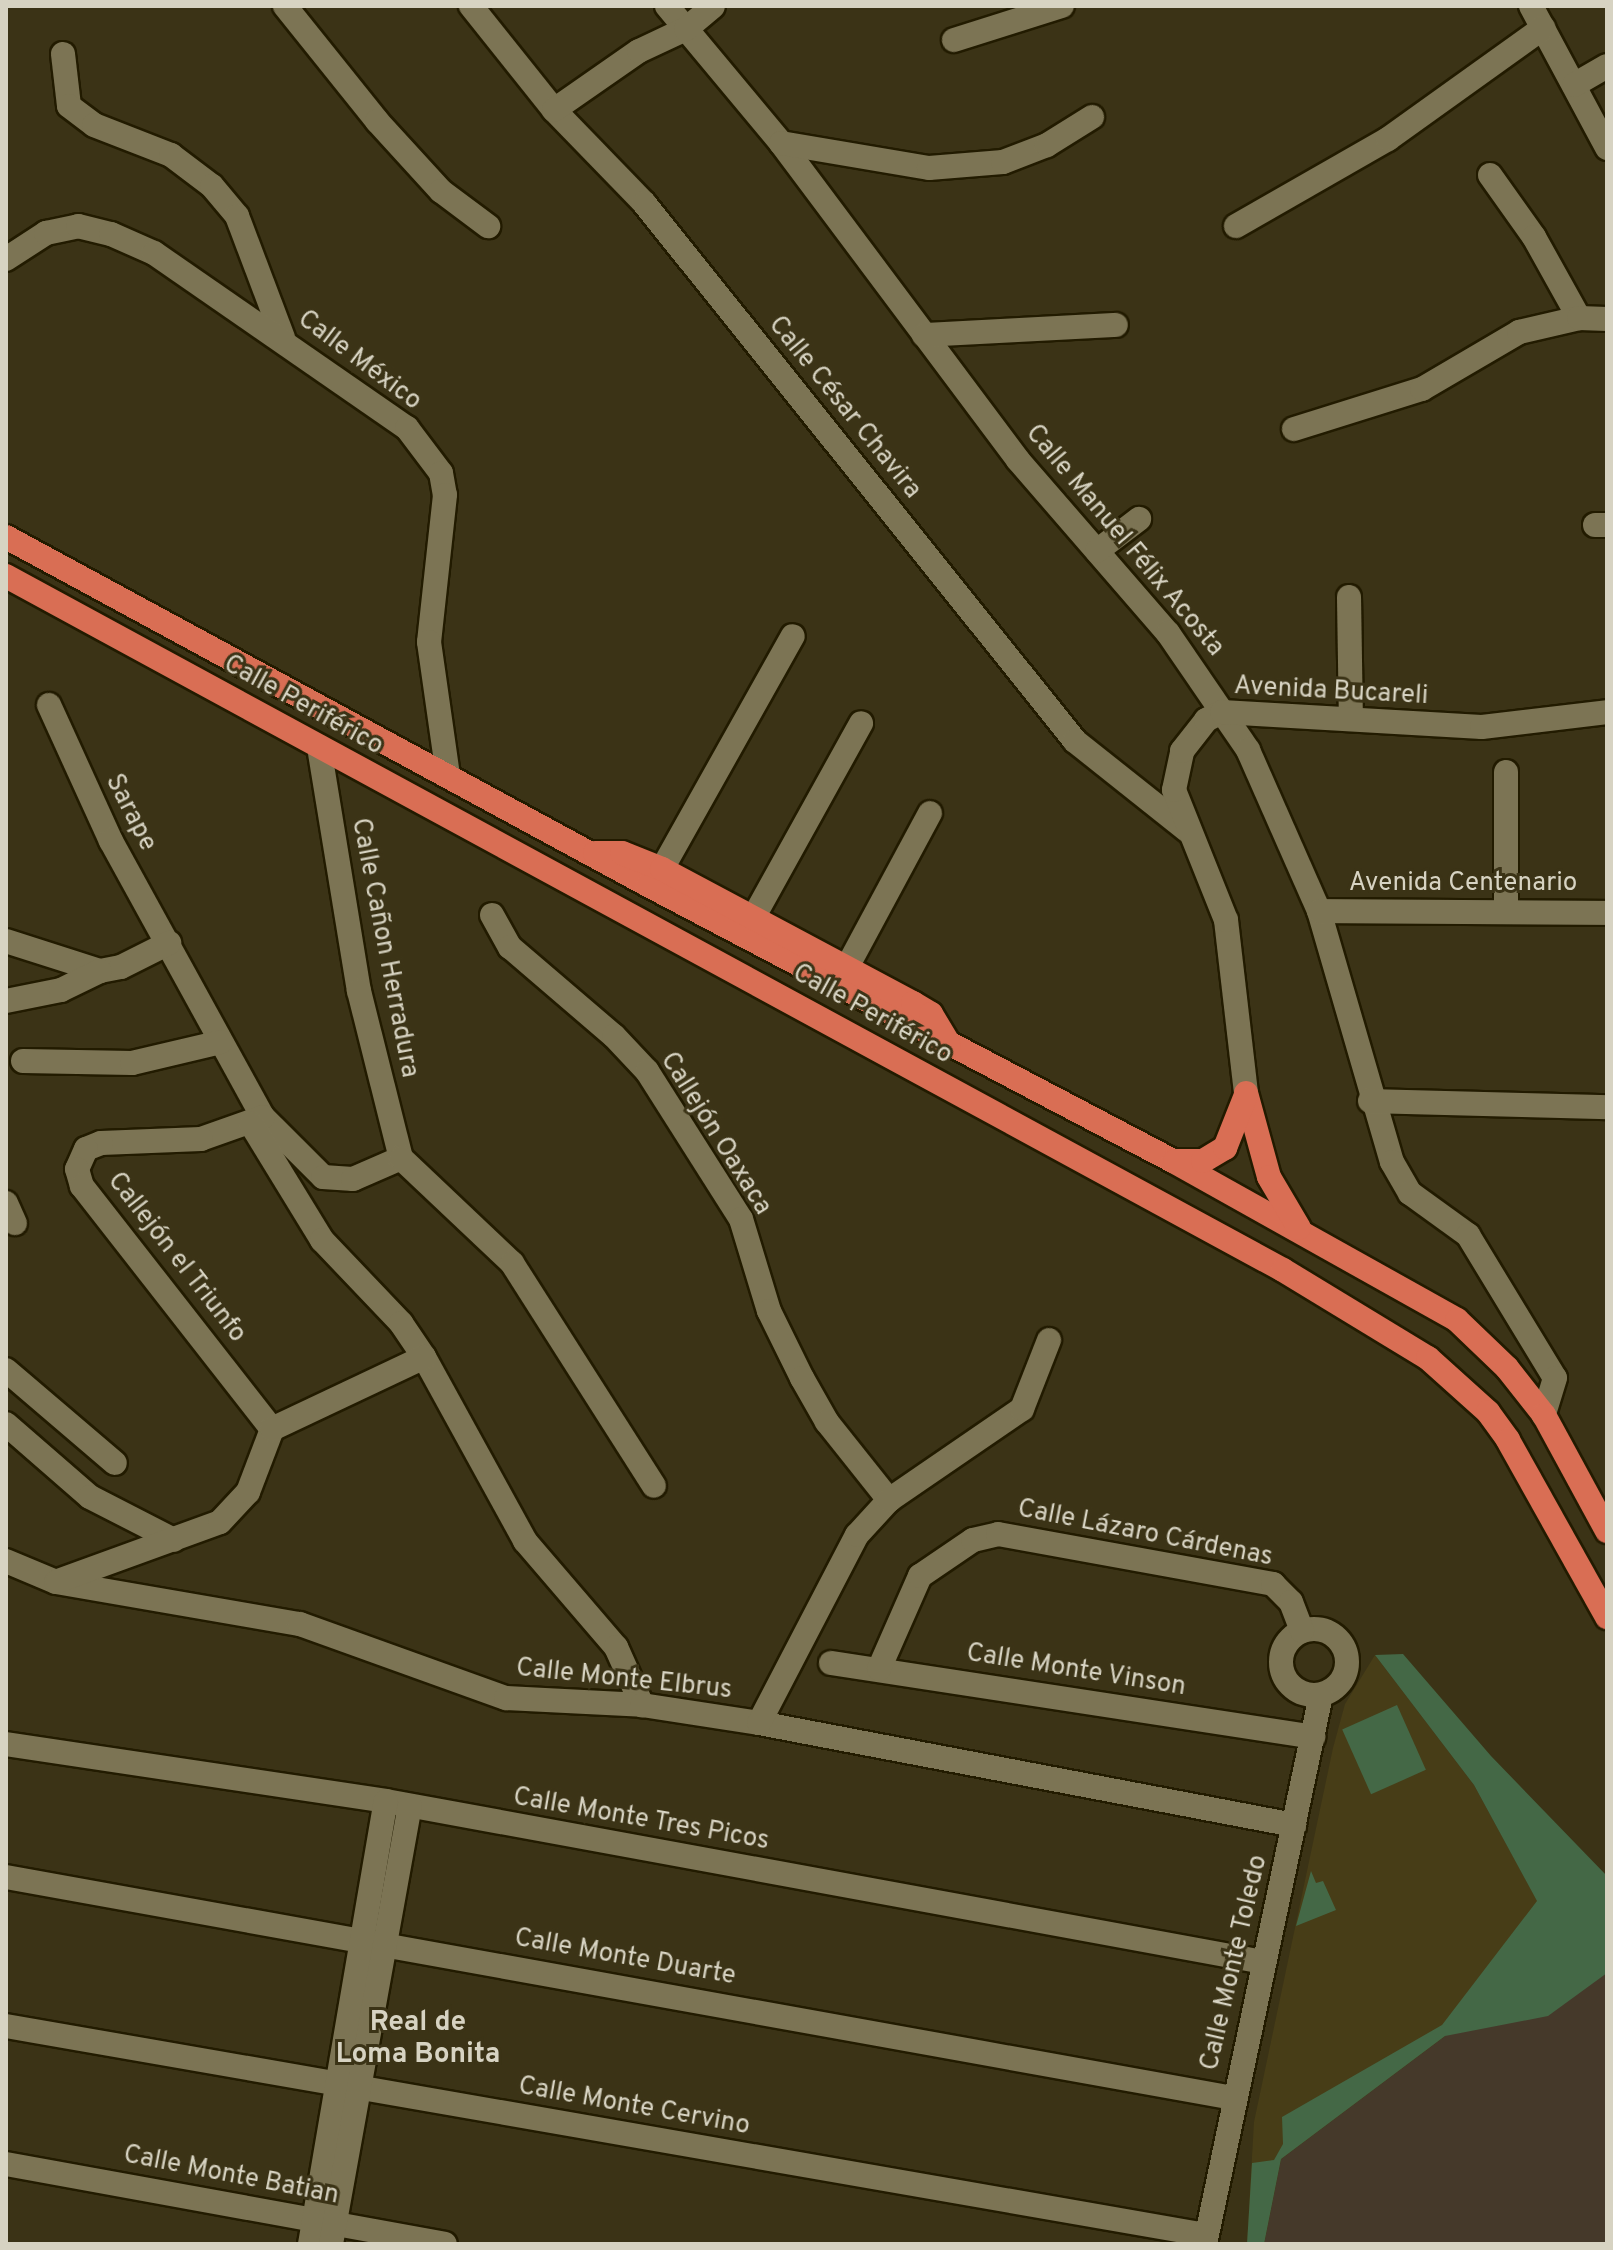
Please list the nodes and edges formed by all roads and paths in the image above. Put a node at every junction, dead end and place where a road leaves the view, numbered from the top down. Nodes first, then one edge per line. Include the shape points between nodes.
1 (285, 6) edge
2 (471, 6) edge
3 (667, 6) edge
4 (713, 6) edge
5 (1062, 6) edge
6 (1537, 17) edge
7 (686, 29) junction
8 (954, 40) dead end
9 (63, 54) dead end
10 (1607, 66) edge
11 (1574, 85) junction
12 (554, 110) junction
13 (1092, 117) dead end
14 (781, 143) junction
15 (1607, 148) edge
16 (1490, 175) dead end
17 (488, 226) dead end
18 (1236, 226) dead end
19 (6, 259) edge
20 (1579, 318) junction
21 (1607, 319) edge
22 (1116, 325) dead end
23 (924, 335) junction
24 (283, 338) junction
25 (1294, 429) dead end
26 (1139, 519) dead end
27 (6, 537) edge
28 (1097, 551) junction
29 (6, 576) edge
30 (1349, 597) dead end
31 (793, 636) dead end
32 (49, 705) dead end
33 (1222, 712) junction
34 (1607, 712) edge
35 (1351, 719) junction
36 (861, 723) dead end
37 (319, 747) junction
38 (1506, 772) dead end
39 (448, 776) junction
40 (930, 813) dead end
41 (1187, 830) junction
42 (590, 854) junction
43 (662, 869) junction
44 (1319, 911) junction
45 (1506, 911) junction
46 (1607, 913) edge
47 (492, 915) dead end
48 (752, 920) junction
49 (6, 941) edge
50 (169, 943) junction
51 (846, 969) junction
52 (100, 971) junction
53 (6, 1001) edge
54 (221, 1042) junction
55 (950, 1046) junction
56 (23, 1061) dead end
57 (1246, 1093) junction
58 (1370, 1101) junction
59 (1607, 1107) edge
60 (257, 1121) junction
61 (401, 1158) junction
62 (1173, 1161) junction
63 (1303, 1233) junction
64 (1049, 1340) dead end
65 (424, 1357) junction
66 (6, 1370) edge
67 (1544, 1415) junction
68 (7, 1426) edge
69 (272, 1429) junction
70 (115, 1463) dead end
71 (654, 1486) dead end
72 (889, 1500) junction
73 (1607, 1531) edge
74 (174, 1540) junction
75 (6, 1561) edge
76 (56, 1582) junction
77 (1607, 1617) edge
78 (1302, 1631) junction
79 (831, 1663) dead end
80 (879, 1669) junction
81 (1321, 1695) junction
82 (642, 1705) junction
83 (759, 1723) junction
84 (1313, 1737) junction
85 (6, 1744) edge
86 (398, 1804) junction
87 (1294, 1825) junction
88 (6, 1877) edge
89 (374, 1940) junction
90 (1263, 1962) junction
91 (6, 2026) edge
92 (347, 2085) junction
93 (1233, 2098) junction
94 (6, 2164) edge
95 (322, 2234) edge
96 (1205, 2240) edge
97 (445, 2244) edge

1 - 17 street via 441,191
2 - 12 street, Calle César Chavira
3 - 7 street, Calle Manuel Félix Acosta
4 - 7 street
5 - 8 street
6 - 11 street
6 - 18 street via 1388,139
7 - 12 street via 639,51
7 - 14 street, Calle Manuel Félix Acosta
9 - 24 street via 69,106 94,125 171,155 212,186 237,216
10 - 11 street
11 - 15 street
12 - 41 street, Calle César Chavira via 644,203 1075,741
13 - 14 street via 1047,145 1003,162 929,168
14 - 23 street, Calle Manuel Félix Acosta
16 - 20 street via 1534,237
19 - 24 street, Calle México via 46,233 78,226 111,234 154,253
20 - 21 street
20 - 25 street via 1519,332 1422,389
22 - 23 street
23 - 28 street, Calle Manuel Félix Acosta via 1018,460
24 - 39 street, Calle México via 407,428 441,473 445,495 429,642
26 - 28 street
27 - 39 highway, Calle Periférico
28 - 33 street, Calle Manuel Félix Acosta via 1168,633
29 - 37 highway, Calle Periférico
30 - 35 street
31 - 43 street
32 - 50 street, Sarape via 89,798
33 - 35 street, Avenida Bucareli
33 - 41 street, Avenida Bucareli via 1206,720 1182,751 1175,771 1174,790
33 - 44 street, Calle Manuel Félix Acosta via 1248,750
34 - 35 street, Avenida Bucareli via 1496,727
36 - 48 street
37 - 61 street, Calle Cañon Herradura via 359,991
37 - 77 highway, Calle Periférico via 1283,1270 1428,1358 1488,1412 1508,1440
38 - 45 street
39 - 42 highway, Calle Periférico
40 - 51 street
41 - 57 street, Avenida Bucareli via 1203,853 1226,920
42 - 43 highway via 622,853
42 - 55 highway, Calle Periférico
43 - 48 highway
44 - 45 street, Avenida Centenario
44 - 58 street, Calle Manuel Félix Acosta
45 - 46 street, Avenida Centenario
47 - 72 street, Callejón Oaxaca via 510,947 647,1071 741,1219 769,1311 802,1378 827,1422
48 - 51 highway
49 - 52 street
50 - 52 street via 121,967
50 - 54 street, Sarape
51 - 55 highway via 931,1014
52 - 53 street via 61,990
54 - 56 street via 132,1063
54 - 60 street, Sarape
55 - 62 highway, Calle Periférico
57 - 62 highway via 1225,1148 1203,1161
57 - 63 highway via 1276,1193
58 - 59 street
58 - 67 street, Calle Manuel Félix Acosta via 1410,1193 1468,1235 1555,1378
60 - 61 street via 323,1177 353,1179
60 - 65 street via 322,1240 401,1323
60 - 69 street, Callejón el Triunfo via 201,1139 101,1143 86,1149 77,1169 82,1186
61 - 71 street via 512,1263
62 - 63 highway, Calle Periférico
63 - 67 highway, Calle Periférico via 1457,1320 1507,1368
64 - 72 street via 1022,1409
65 - 69 street
65 - 82 street via 525,1541 616,1647
66 - 70 street
67 - 73 highway, Calle Periférico
68 - 74 street via 90,1497
69 - 74 street via 238,1508 204,1531
72 - 83 street via 857,1535
74 - 76 street
75 - 76 street, Calle Monte Elbrus
76 - 82 street, Calle Monte Elbrus via 300,1624 506,1698
78 - 80 street, Calle Lázaro Cárdenas via 1284,1591 1260,1580 998,1534 973,1540 920,1576
78 - 81 street via 1285,1645 1280,1666 1290,1686
78 - 81 street via 1324,1631 1346,1653 1339,1684
79 - 80 street, Calle Monte Vinson
80 - 84 street, Calle Monte Vinson
81 - 84 street, Calle Monte Toledo
82 - 83 street, Calle Monte Elbrus
83 - 87 street, Calle Monte Elbrus
84 - 87 street, Calle Monte Toledo
85 - 86 street, Calle Monte Tres Picos
86 - 89 street
86 - 90 street, Calle Monte Tres Picos
87 - 90 street, Calle Monte Toledo
88 - 89 street, Calle Monte Duarte
89 - 92 street
89 - 93 street, Calle Monte Duarte
90 - 93 street, Calle Monte Toledo
91 - 92 street, Calle Monte Cervino
92 - 95 street
92 - 96 street, Calle Monte Cervino
93 - 96 street, Calle Monte Toledo
94 - 95 street, Calle Monte Batian
95 - 97 street, Calle Monte Batian

